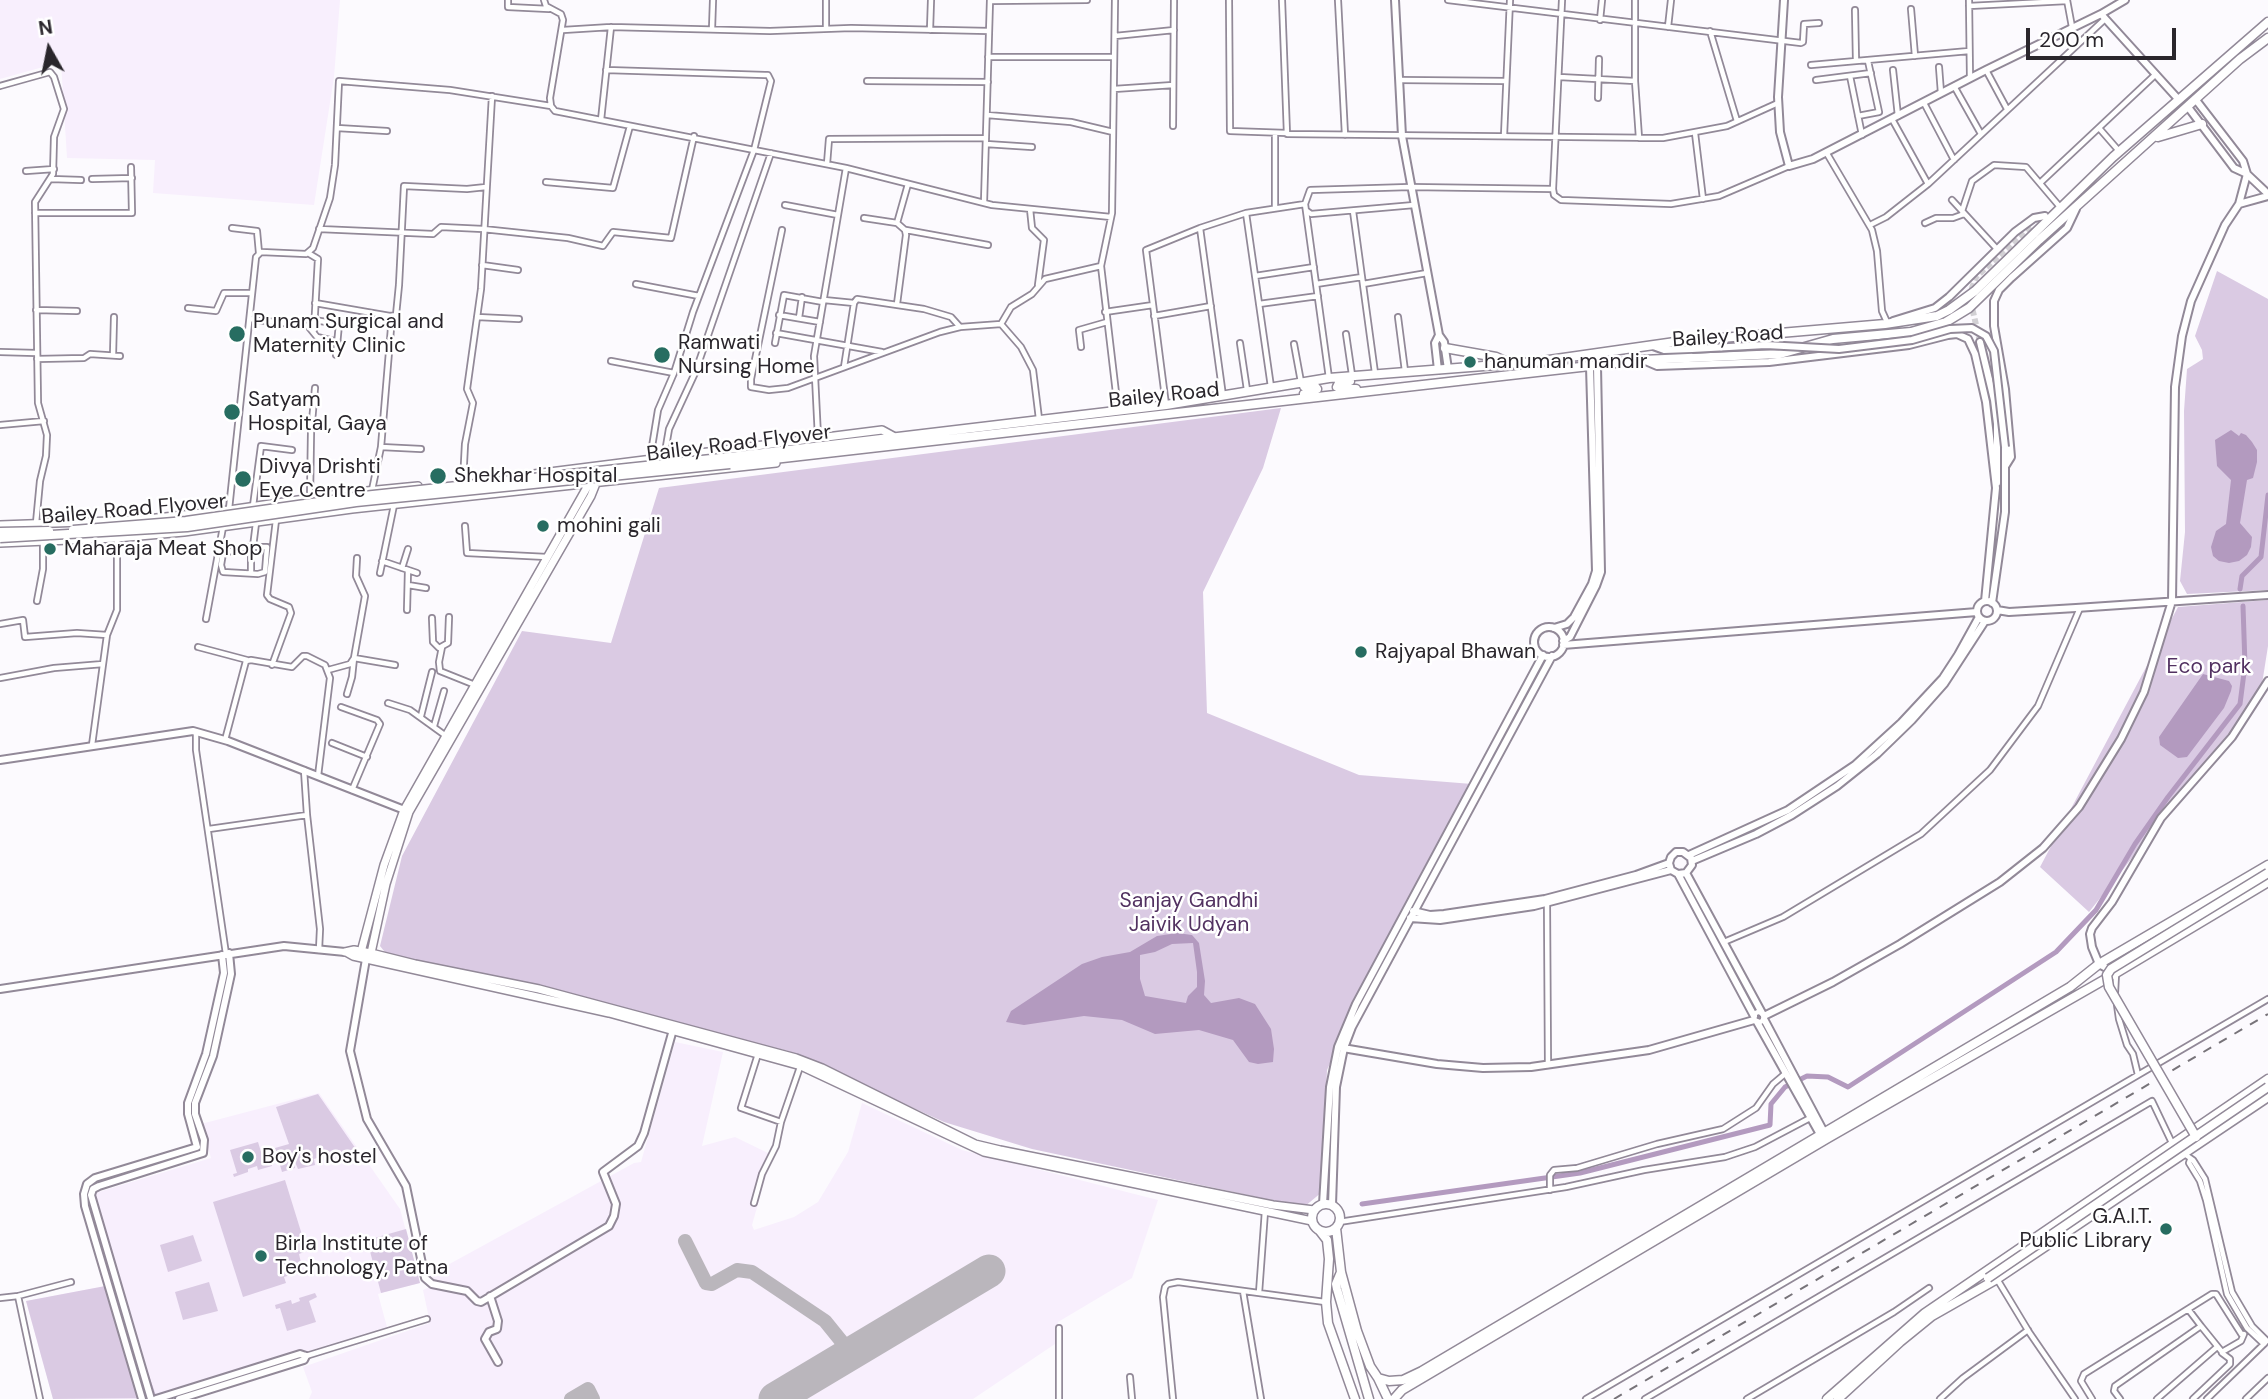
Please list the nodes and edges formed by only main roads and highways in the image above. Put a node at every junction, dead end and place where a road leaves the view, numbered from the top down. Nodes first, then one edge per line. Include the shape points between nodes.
1 (2268, 22) edge
2 (2268, 38) edge
3 (2202, 124) road end
4 (2155, 138) junction
5 (2116, 155) junction
6 (2133, 157) junction
7 (1445, 348) road end
8 (1509, 363) junction
9 (1403, 373) junction
10 (1394, 387) junction
11 (1227, 396) junction
12 (1285, 400) junction
13 (895, 440) junction
14 (730, 460) junction
15 (626, 463) junction
16 (593, 466) junction
17 (555, 471) junction
18 (486, 480) junction
19 (628, 480) junction
20 (450, 484) junction
21 (593, 484) junction
22 (555, 488) junction
23 (487, 495) junction
24 (451, 499) junction
25 (270, 504) junction
26 (196, 513) junction
27 (273, 520) junction
28 (0, 525) edge
29 (198, 531) junction
30 (0, 532) edge
31 (0, 541) edge
32 (478, 684) junction
33 (406, 811) junction
34 (2268, 865) edge
35 (2268, 873) edge
36 (2268, 882) edge
37 (369, 956) junction
38 (674, 1028) junction
39 (2268, 1079) edge
40 (2268, 1087) edge
41 (2268, 1097) edge
42 (2211, 1118) junction
43 (2218, 1130) junction
44 (1824, 1136) junction
45 (2196, 1137) junction
46 (1314, 1210) junction
47 (1312, 1221) junction
48 (1337, 1225) junction
49 (1320, 1231) junction
50 (1341, 1272) junction
51 (1985, 1281) junction
52 (1334, 1284) junction
53 (1378, 1378) junction
54 (1828, 1398) edge
55 (1355, 1399) edge
56 (1369, 1399) edge
57 (1388, 1399) edge
58 (1394, 1399) edge
59 (1838, 1399) edge

1 - 5 main road, Bailey Road
2 - 4 main road, Bailey Road
3 - 4 main road
4 - 6 main road, Bailey Road
5 - 6 main road via 2108,167 2111,170
5 - 8 main road, Bailey Road via 1975,291 1949,310 1923,320
6 - 10 main road, Bailey Road via 1969,308 1946,322 1911,332 1833,339 1780,354 1642,360
7 - 8 main road
8 - 9 main road, Bailey Road
9 - 10 main road via 1337,386
9 - 11 main road, Bailey Road via 1329,378
10 - 12 main road, Bailey Road
11 - 12 main road via 1317,388
11 - 13 main road, Bailey Road
12 - 13 main road, Bailey Road
13 - 14 main road, Bailey Road Flyover
13 - 15 main road via 882,429
13 - 19 main road via 891,448
14 - 30 main road, Bailey Road Flyover, bridge via 354,497 186,521
14 - 31 main road, Bailey Road Flyover, bridge via 356,502 187,527
15 - 16 main road
15 - 19 main road
16 - 17 main road
16 - 21 main road
17 - 18 main road
17 - 22 main road
18 - 20 main road
18 - 23 main road
19 - 21 main road
20 - 24 main road
20 - 25 main road
21 - 22 main road
21 - 32 main road
21 - 32 main road
22 - 23 main road
23 - 24 main road
24 - 27 main road
25 - 26 main road
25 - 27 main road
26 - 28 main road
26 - 29 main road
27 - 29 main road
29 - 31 main road
32 - 33 main road
32 - 33 main road
33 - 37 main road
33 - 37 main road via 353,953
34 - 44 main road via 2099,964 2070,987
35 - 45 main road, bridge via 2107,975 2109,988
36 - 44 main road via 2116,973
37 - 38 main road
38 - 46 main road via 814,1065 975,1144
38 - 47 main road via 801,1066 984,1152
39 - 42 main road
40 - 45 main road, bridge
41 - 43 main road
42 - 43 main road
42 - 51 main road
43 - 51 main road
44 - 53 main road via 1422,1371 1402,1380
44 - 58 main road via 1402,1390
45 - 51 main road, bridge
46 - 47 main road
46 - 48 main road via 1328,1204 1338,1211
47 - 49 main road
48 - 49 main road via 1331,1231
48 - 50 main road
49 - 52 main road via 1326,1240
50 - 52 main road
50 - 53 main road via 1357,1331
51 - 54 main road via 1925,1313
51 - 59 main road via 1932,1316
52 - 55 main road via 1326,1302 1331,1335
52 - 56 main road
53 - 57 main road

